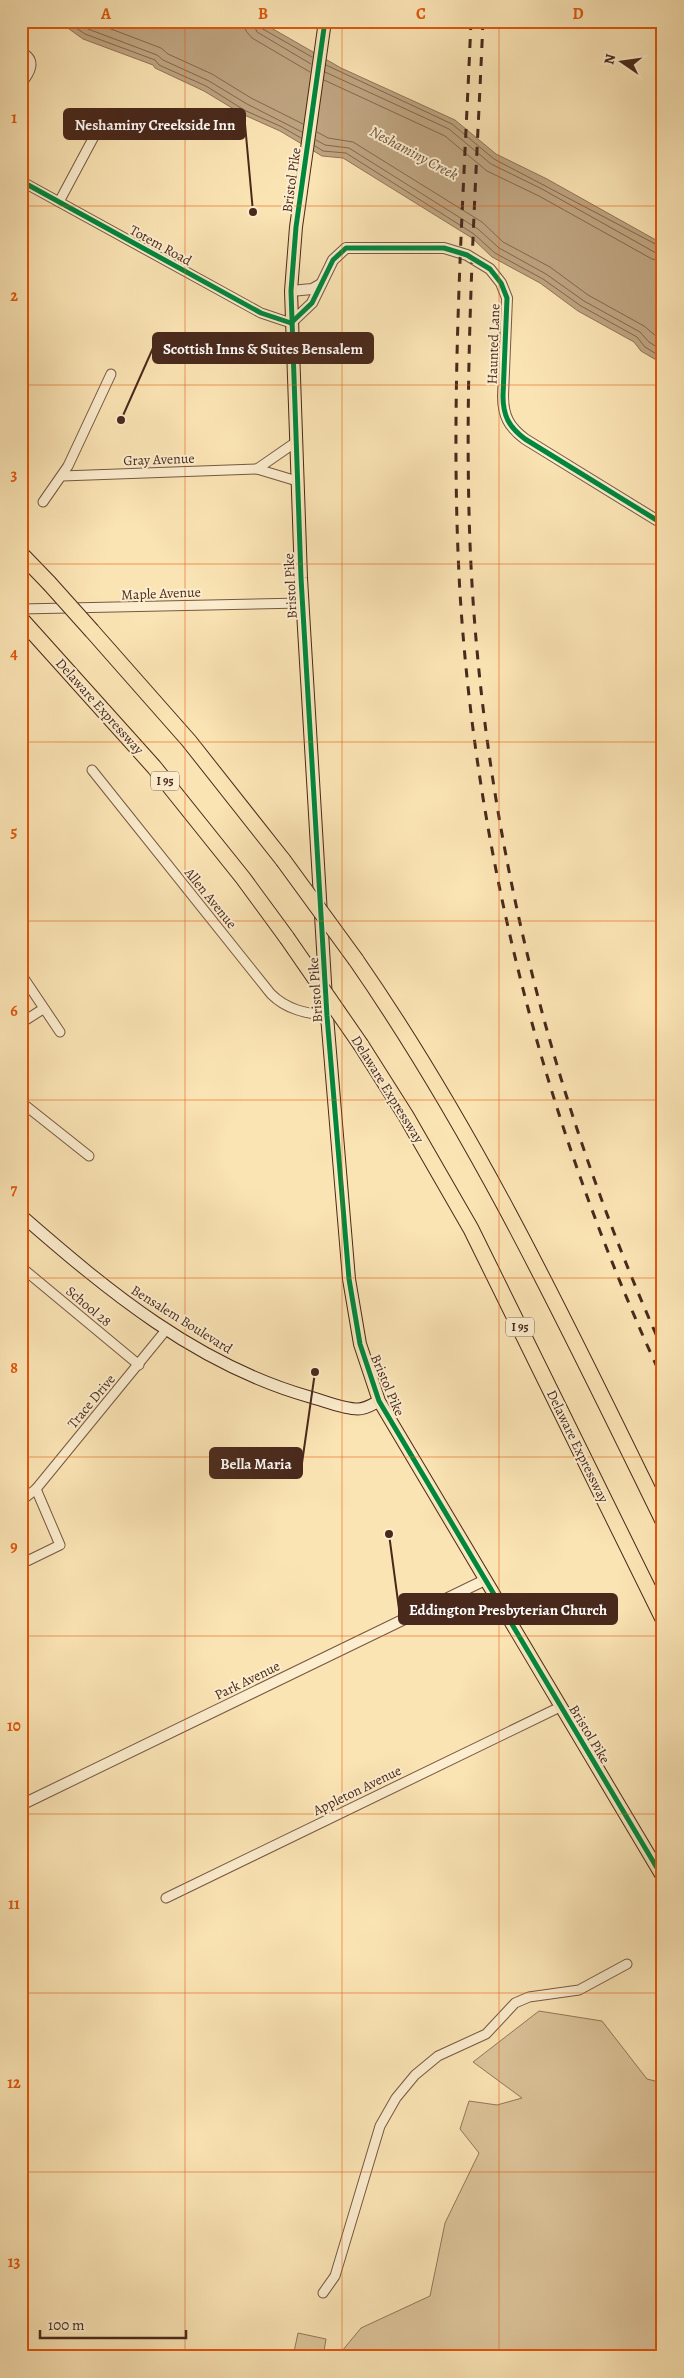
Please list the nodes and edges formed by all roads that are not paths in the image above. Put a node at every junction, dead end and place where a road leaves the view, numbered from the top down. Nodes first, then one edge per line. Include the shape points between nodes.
1 (325, 21) edge
2 (21, 52) edge
3 (21, 84) edge
4 (105, 116) dead end
5 (21, 181) edge
6 (59, 202) junction
7 (321, 284) junction
8 (291, 291) junction
9 (291, 323) junction
10 (111, 374) dead end
11 (296, 442) junction
12 (257, 469) junction
13 (62, 476) junction
14 (297, 481) junction
15 (43, 502) dead end
16 (663, 524) edge
17 (21, 554) edge
18 (302, 603) junction
19 (21, 610) edge
20 (21, 619) edge
21 (92, 770) dead end
22 (22, 979) edge
23 (43, 1009) junction
24 (327, 1016) junction
25 (21, 1023) edge
26 (60, 1032) dead end
27 (21, 1102) edge
28 (89, 1156) dead end
29 (21, 1214) edge
30 (21, 1267) edge
31 (166, 1330) junction
32 (139, 1365) junction
33 (379, 1401) junction
34 (36, 1489) junction
35 (21, 1501) edge
36 (663, 1521) edge
37 (21, 1564) edge
38 (485, 1580) junction
39 (663, 1619) edge
40 (560, 1707) junction
41 (21, 1805) edge
42 (663, 1878) edge
43 (166, 1898) dead end
44 (627, 1964) dead end
45 (323, 2293) dead end

1 - 8 main road, Bristol Pike
2 - 3 street via 32,65
4 - 6 street
5 - 6 street, Totem Road
6 - 9 street, Totem Road via 261,313
7 - 8 street via 312,289
7 - 9 street, Haunted Lane via 312,303
7 - 16 street, Haunted Lane via 337,255 352,247 444,248 482,264 501,283 507,298 503,396 509,424 525,439
8 - 9 main road, Bristol Pike
9 - 11 main road, Bristol Pike
10 - 13 street
11 - 12 street
11 - 14 main road, Bristol Pike
12 - 13 street, Gray Avenue
12 - 14 street, Gray Avenue
13 - 15 street
14 - 18 main road, Bristol Pike
17 - 36 highway, bridge via 195,748 283,860 356,960 418,1053 498,1189
18 - 19 street, Maple Avenue
18 - 24 main road, Bristol Pike
20 - 39 highway, Delaware Expressway / I 95, bridge via 154,767 243,878 361,1045 471,1229
21 - 24 street, Allen Avenue via 271,994 288,1007
22 - 23 street
23 - 25 street
23 - 26 street
24 - 33 main road, Bristol Pike via 353,1307 363,1357
27 - 28 street
29 - 31 main road, Bensalem Boulevard via 112,1292
30 - 32 street, School 28
31 - 32 street, Trace Drive
31 - 33 main road, Bensalem Boulevard via 217,1360 298,1393 357,1409
32 - 34 street, Trace Drive
33 - 38 main road, Bristol Pike
34 - 35 street
34 - 37 street via 60,1545
38 - 40 main road, Bristol Pike
38 - 41 street, Park Avenue
40 - 42 main road, Bristol Pike
40 - 43 street, Appleton Avenue
44 - 45 street via 579,1990 515,2002 491,2031 438,2056 415,2075 396,2098 380,2126 334,2276

